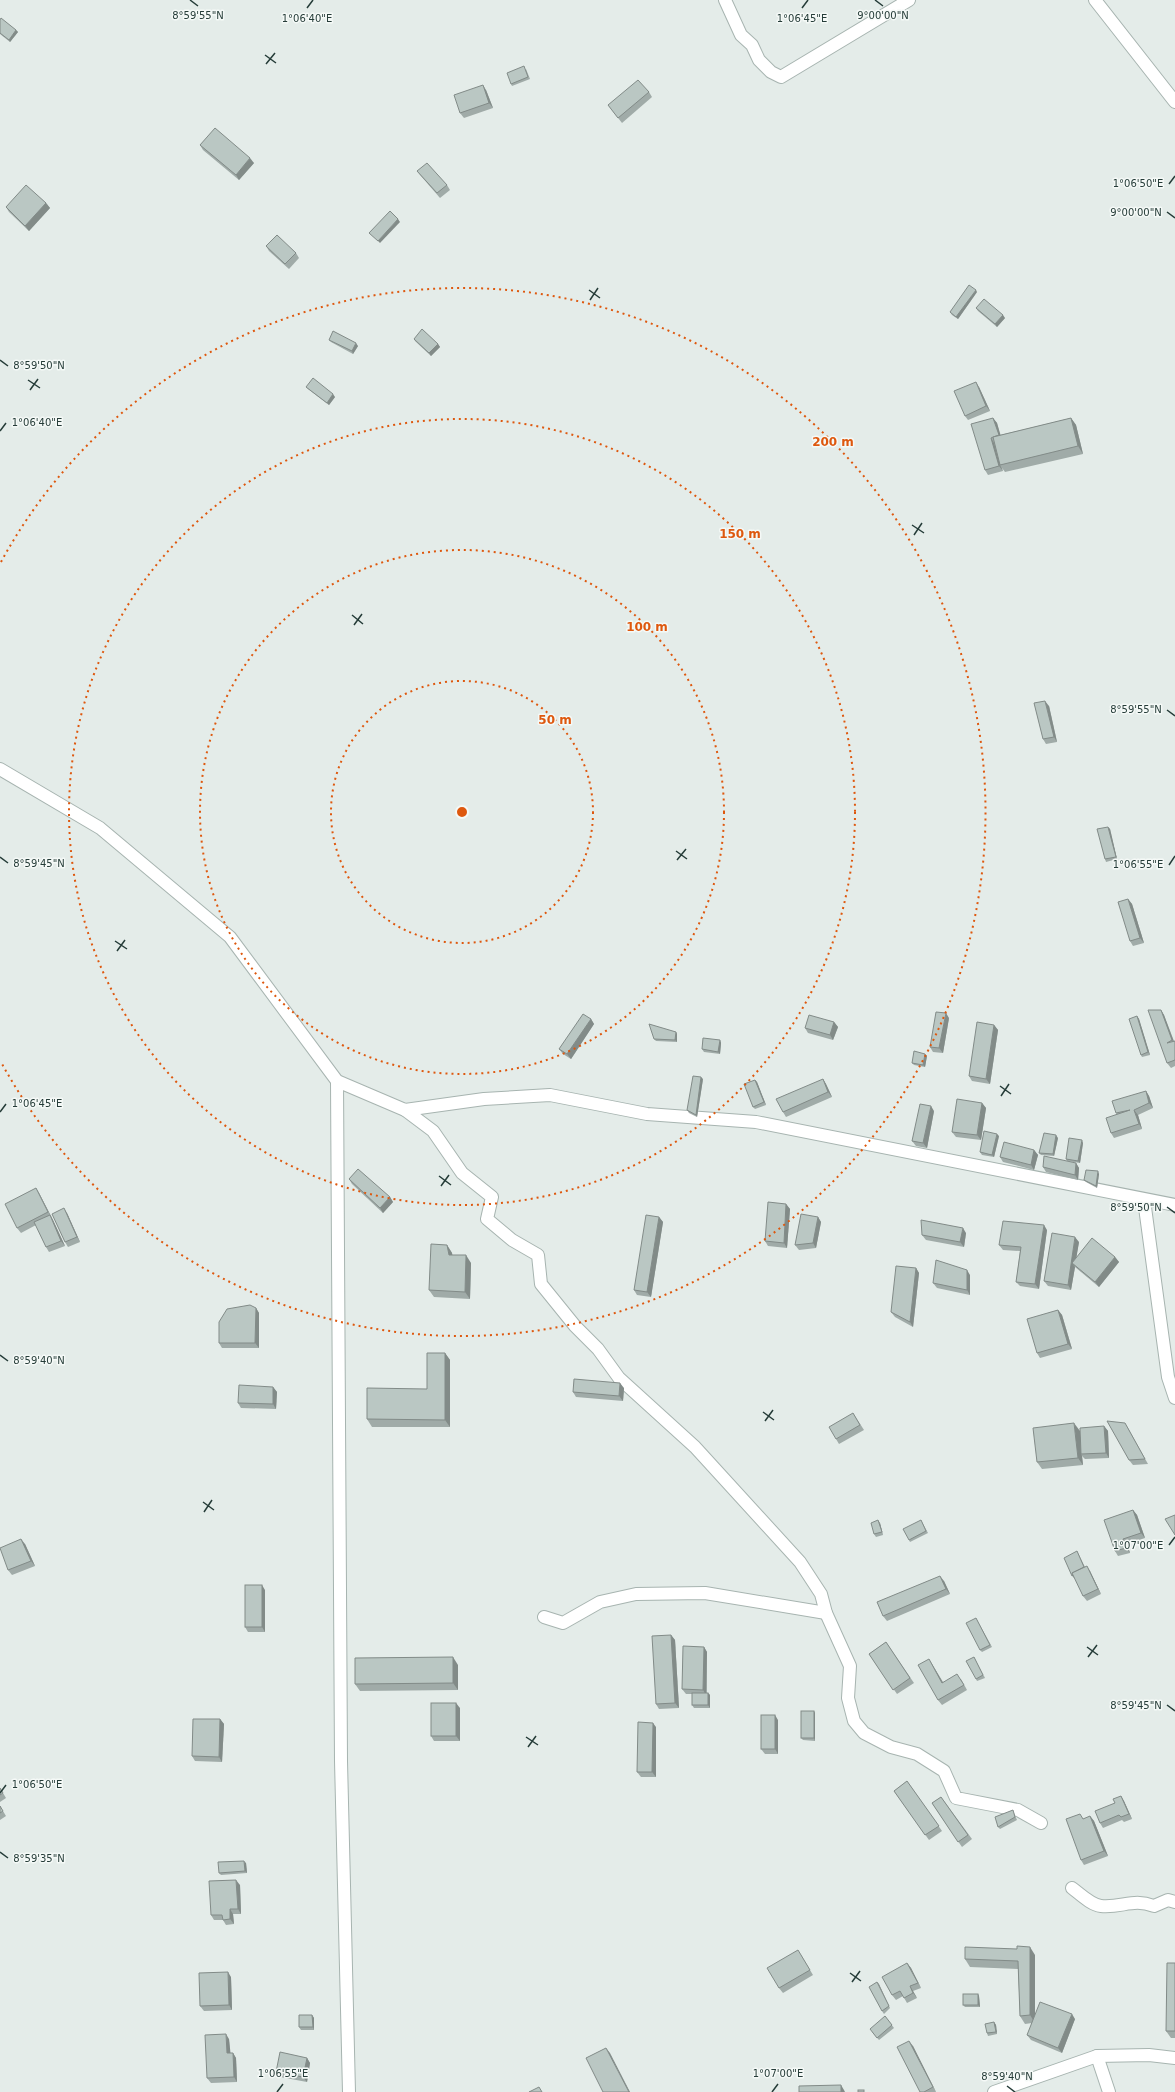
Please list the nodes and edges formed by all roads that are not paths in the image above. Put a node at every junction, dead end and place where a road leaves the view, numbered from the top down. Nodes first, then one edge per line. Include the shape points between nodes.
1 (725, 0) edge
2 (909, 0) edge
3 (1096, 0) edge
4 (1175, 102) edge
5 (0, 769) edge
6 (337, 1081) junction
7 (405, 1110) junction
8 (1144, 1200) junction
9 (1175, 1205) edge
10 (1175, 1398) edge
11 (826, 1613) junction
12 (544, 1617) dead end
13 (1041, 1823) dead end
14 (1072, 1888) dead end
15 (1175, 1902) edge
16 (1097, 2056) junction
17 (1175, 2058) edge
18 (350, 2092) edge
19 (994, 2092) edge
20 (1109, 2092) edge

1 - 2 street via 741,35 752,45 759,60 771,72 781,77
3 - 4 street
5 - 6 street via 100,828 230,937
6 - 7 street
6 - 18 street via 341,1761
7 - 8 street via 484,1099 550,1096 647,1114 756,1122
7 - 11 street via 433,1131 462,1173 492,1197 487,1219 512,1240 538,1255 541,1284 575,1326 598,1349 619,1378 695,1446 800,1562 821,1594
8 - 9 street
8 - 10 street via 1168,1377
11 - 12 street via 705,1593 636,1594 600,1602 563,1623
11 - 13 street via 850,1666 848,1698 854,1721 864,1733 891,1746 917,1754 944,1771 956,1798 1018,1810
14 - 15 street via 1090,1902 1100,1906 1143,1902 1154,1906 1168,1900
16 - 17 street via 1149,2055
16 - 19 street
16 - 20 street

